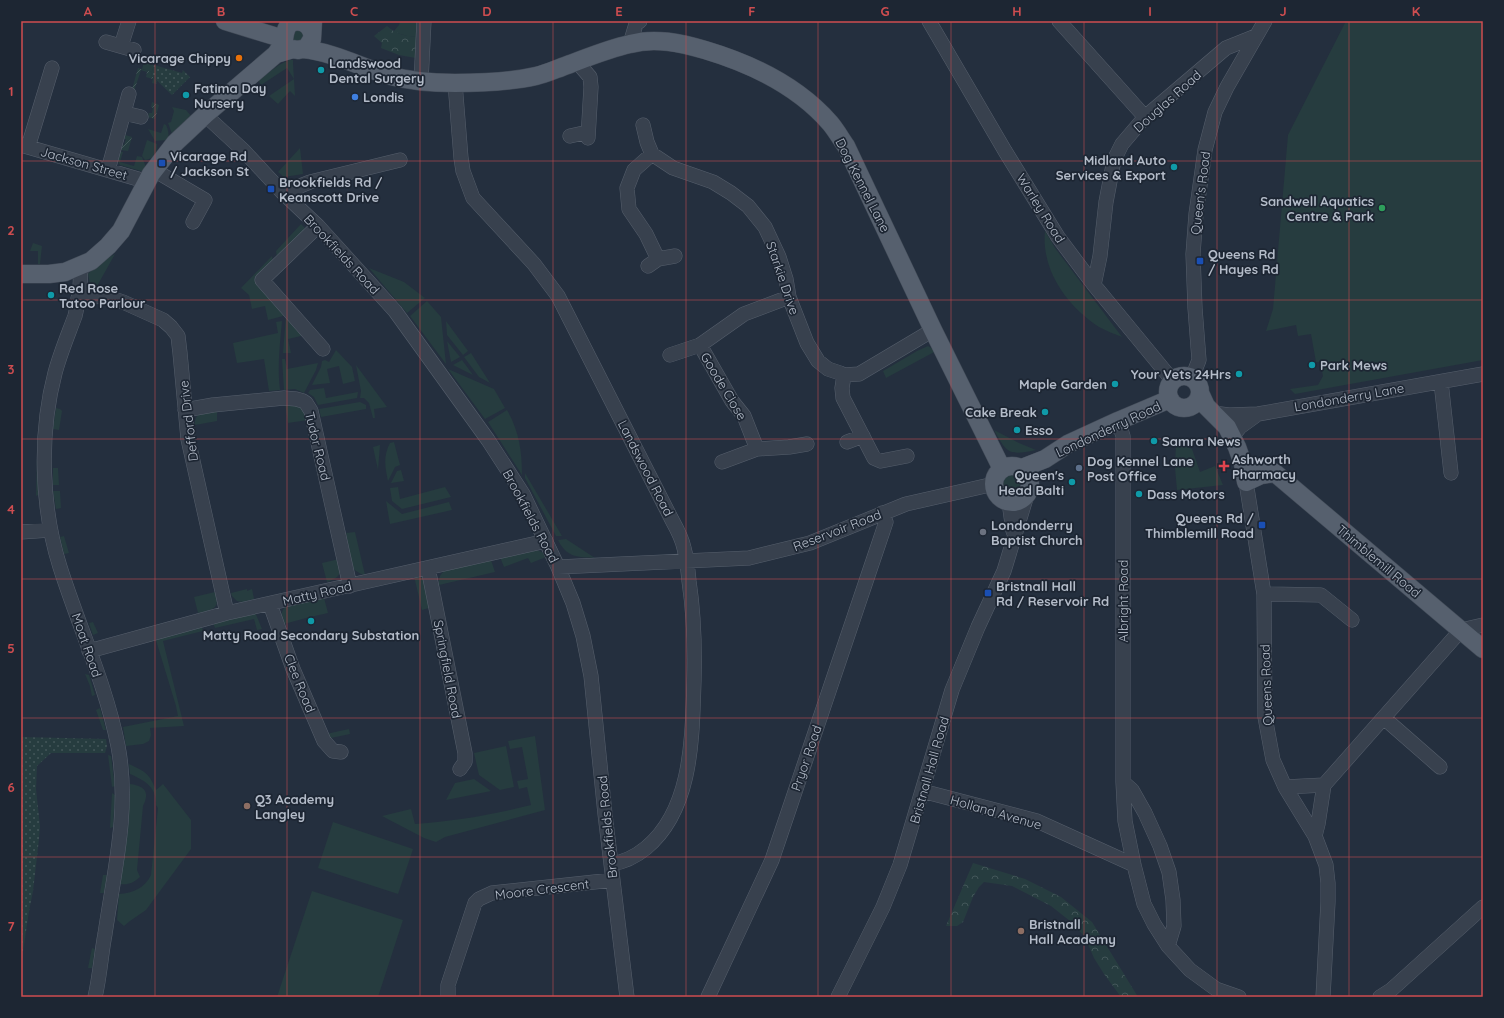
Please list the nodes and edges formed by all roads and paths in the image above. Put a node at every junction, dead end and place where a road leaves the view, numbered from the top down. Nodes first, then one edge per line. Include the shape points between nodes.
1 (129, 21) edge
2 (225, 21) edge
3 (424, 21) edge
4 (929, 21) edge
5 (1059, 21) edge
6 (1266, 21) edge
7 (642, 22) edge
8 (312, 27) edge
9 (1256, 36) junction
10 (289, 38) edge
11 (106, 42) dead end
12 (649, 42) junction
13 (630, 44) junction
14 (577, 62) junction
15 (352, 63) junction
16 (52, 68) dead end
17 (421, 82) junction
18 (455, 83) junction
19 (130, 94) dead end
20 (124, 113) junction
21 (205, 115) junction
22 (141, 117) dead end
23 (1145, 117) junction
24 (643, 125) dead end
25 (570, 136) dead end
26 (25, 146) edge
27 (652, 154) junction
28 (400, 160) dead end
29 (108, 170) junction
30 (150, 176) junction
31 (286, 196) junction
32 (193, 222) dead end
33 (318, 226) junction
34 (675, 256) dead end
35 (72, 269) junction
36 (21, 274) edge
37 (1094, 285) junction
38 (789, 297) junction
39 (78, 298) junction
40 (933, 330) junction
41 (700, 345) junction
42 (323, 349) dead end
43 (670, 355) dead end
44 (844, 374) junction
45 (1483, 374) edge
46 (1173, 381) junction
47 (1441, 382) junction
48 (1196, 385) junction
49 (1170, 399) junction
50 (1189, 408) junction
51 (186, 410) junction
52 (1213, 413) junction
53 (1258, 414) junction
54 (1118, 421) junction
55 (863, 436) junction
56 (1232, 438) junction
57 (847, 442) dead end
58 (807, 444) dead end
59 (757, 449) junction
60 (907, 456) dead end
61 (1045, 459) junction
62 (722, 462) dead end
63 (1022, 468) junction
64 (1244, 473) junction
65 (1451, 474) dead end
66 (998, 476) junction
67 (1028, 494) junction
68 (1009, 502) junction
69 (882, 513) junction
70 (50, 530) junction
71 (21, 532) edge
72 (1014, 540) junction
73 (546, 541) junction
74 (687, 562) junction
75 (558, 566) junction
76 (428, 568) junction
77 (350, 586) junction
78 (1264, 594) junction
79 (270, 604) junction
80 (227, 614) junction
81 (1352, 620) dead end
82 (1483, 625) edge
83 (1461, 630) junction
84 (1481, 643) edge
85 (89, 651) junction
86 (1384, 718) junction
87 (341, 752) dead end
88 (1440, 767) dead end
89 (460, 769) dead end
90 (1123, 782) junction
91 (1324, 785) junction
92 (1285, 787) junction
93 (922, 791) junction
94 (1315, 836) junction
95 (611, 864) junction
96 (1134, 865) junction
97 (613, 880) junction
98 (1483, 907) edge
99 (1168, 946) junction
100 (623, 996) edge
101 (95, 997) edge
102 (448, 997) edge
103 (708, 997) edge
104 (838, 997) edge
105 (1239, 997) edge
106 (1323, 997) edge
107 (1380, 997) edge

1 - 11 street via 128,48
2 - 10 main road
3 - 17 street
4 - 37 street, Warley Road via 1058,237
5 - 23 street
6 - 9 street, Queen's Road
7 - 12 street
7 - 13 street via 636,24
8 - 10 main road via 312,39 309,44
8 - 15 main road, Dog Kennel Lane
9 - 23 street, Douglas Road via 1226,48
9 - 48 street, Queen's Road via 1215,112 1202,166 1193,254 1199,360
10 - 15 main road, Dog Kennel Lane
10 - 21 main road
12 - 13 main road, Dog Kennel Lane
12 - 40 main road, Dog Kennel Lane via 674,42 729,57 765,72 796,92 831,124 846,146 863,180
13 - 14 main road, Dog Kennel Lane
14 - 18 main road, Dog Kennel Lane via 537,76 500,82
14 - 25 street via 590,78 588,135
15 - 17 main road, Dog Kennel Lane via 388,75
16 - 26 street
17 - 18 main road, Dog Kennel Lane
18 - 74 street, Landswood Road via 461,158 473,198 534,264 558,296 681,538
19 - 20 street
20 - 22 street
20 - 29 street
21 - 30 main road via 175,143
21 - 31 street, Brookfields Road via 244,151
23 - 37 street, Douglas Road via 1122,144 1114,160
24 - 27 street
26 - 29 street, Jackson Street
27 - 34 street via 634,170 627,188 629,209 646,234 653,263
27 - 38 street, Starkie Drive via 673,168 713,182 748,206 765,227 779,257
28 - 31 street via 366,163 300,186
29 - 30 street, Jackson Street via 138,179
30 - 32 street, Jackson Street via 204,200
30 - 35 main road via 121,231 91,261
31 - 33 street, Brookfields Road
33 - 42 street via 262,280
33 - 73 street, Brookfields Road via 395,311 442,374 523,494
35 - 36 main road
35 - 39 street via 70,278
35 - 39 street, Moat Road via 80,272
37 - 46 street, Warley Road
38 - 41 street, Goode Close via 744,314
38 - 44 street, Starkie Drive via 807,342 818,361 828,369
39 - 51 street, Defford Drive via 113,298 163,320 171,327 178,336
39 - 70 street, Moat Road via 55,374 47,414 44,466
40 - 44 street, Starkie Drive via 859,374
40 - 66 main road, Dog Kennel Lane
41 - 43 street, Goode Close
41 - 59 street, Goode Close via 732,401 744,416
44 - 55 street via 843,398
45 - 47 street, Londonderry Lane
46 - 48 main road via 1180,377
46 - 49 main road via 1169,389
47 - 53 street, Londonderry Lane
47 - 65 street
48 - 50 main road via 1199,399
48 - 52 main road via 1206,406
49 - 50 main road via 1176,406
49 - 54 main road, Londonderry Road
50 - 56 main road via 1199,412
51 - 77 street, Tudor Road via 284,398 306,403 311,411
51 - 80 street, Defford Drive via 194,473
52 - 53 street, Londonderry Lane
52 - 56 main road via 1227,427
53 - 56 street, Londonderry Lane via 1240,427
54 - 61 main road, Londonderry Road via 1068,444
54 - 90 street, Albright Road via 1122,436
55 - 57 street
55 - 60 street via 874,458 881,460
56 - 64 main road
58 - 59 street
59 - 62 street
61 - 63 main road, Londonderry Road
61 - 67 main road, Londonderry Road
63 - 66 main road via 1010,465
63 - 67 main road via 1028,475
64 - 78 street, Queens Road
64 - 83 main road, Thimblemill Road via 1262,467 1275,473
66 - 68 main road via 998,496
66 - 69 street, Reservoir Road
67 - 68 main road via 1016,502
67 - 72 street, Bristnall Hall Road
68 - 72 street, Bristnall Hall Road
69 - 74 street, Reservoir Road via 831,535 782,551 749,558
69 - 103 street, Pryor Road via 886,522 772,860
70 - 71 street
70 - 85 street, Moat Road via 59,566
72 - 93 street, Bristnall Hall Road via 1004,571 952,690
73 - 75 street, Brookfields Road
73 - 76 street, Matty Road
74 - 75 street, Reservoir Road
74 - 95 street, Landswood Road via 695,644 692,727 684,781 670,818 651,844 633,858
75 - 95 street, Brookfields Road via 583,636 591,676
76 - 77 street, Matty Road
76 - 89 street, Springfield Road via 465,753 465,762
77 - 79 street, Matty Road
78 - 81 street via 1320,595
78 - 92 street, Queens Road via 1265,717 1273,760
79 - 80 street, Matty Road
79 - 87 street, Clee Road via 293,669 324,741 333,751
80 - 85 street, Matty Road
82 - 83 street
83 - 84 main road, Thimblemill Road
83 - 86 street
85 - 101 street, Moat Road via 118,746 123,803 115,876
86 - 88 street
86 - 91 street
90 - 96 street, Albright Road via 1125,821
90 - 99 street via 1132,790 1145,813 1169,872 1174,926
91 - 92 street
91 - 94 street
92 - 94 street, Queens Road
93 - 96 street, Holland Avenue via 1037,821
93 - 104 street, Bristnall Hall Road via 889,893
94 - 106 street, Queens Road via 1326,865 1328,883
95 - 97 street, Brookfields Road
96 - 99 street, Albright Road via 1144,904
97 - 100 street, Brookfields Road
97 - 102 street, Moore Crescent via 492,893 479,899 475,903 448,985
98 - 107 street via 1392,990
99 - 105 street, Albright Road via 1200,979 1216,989

